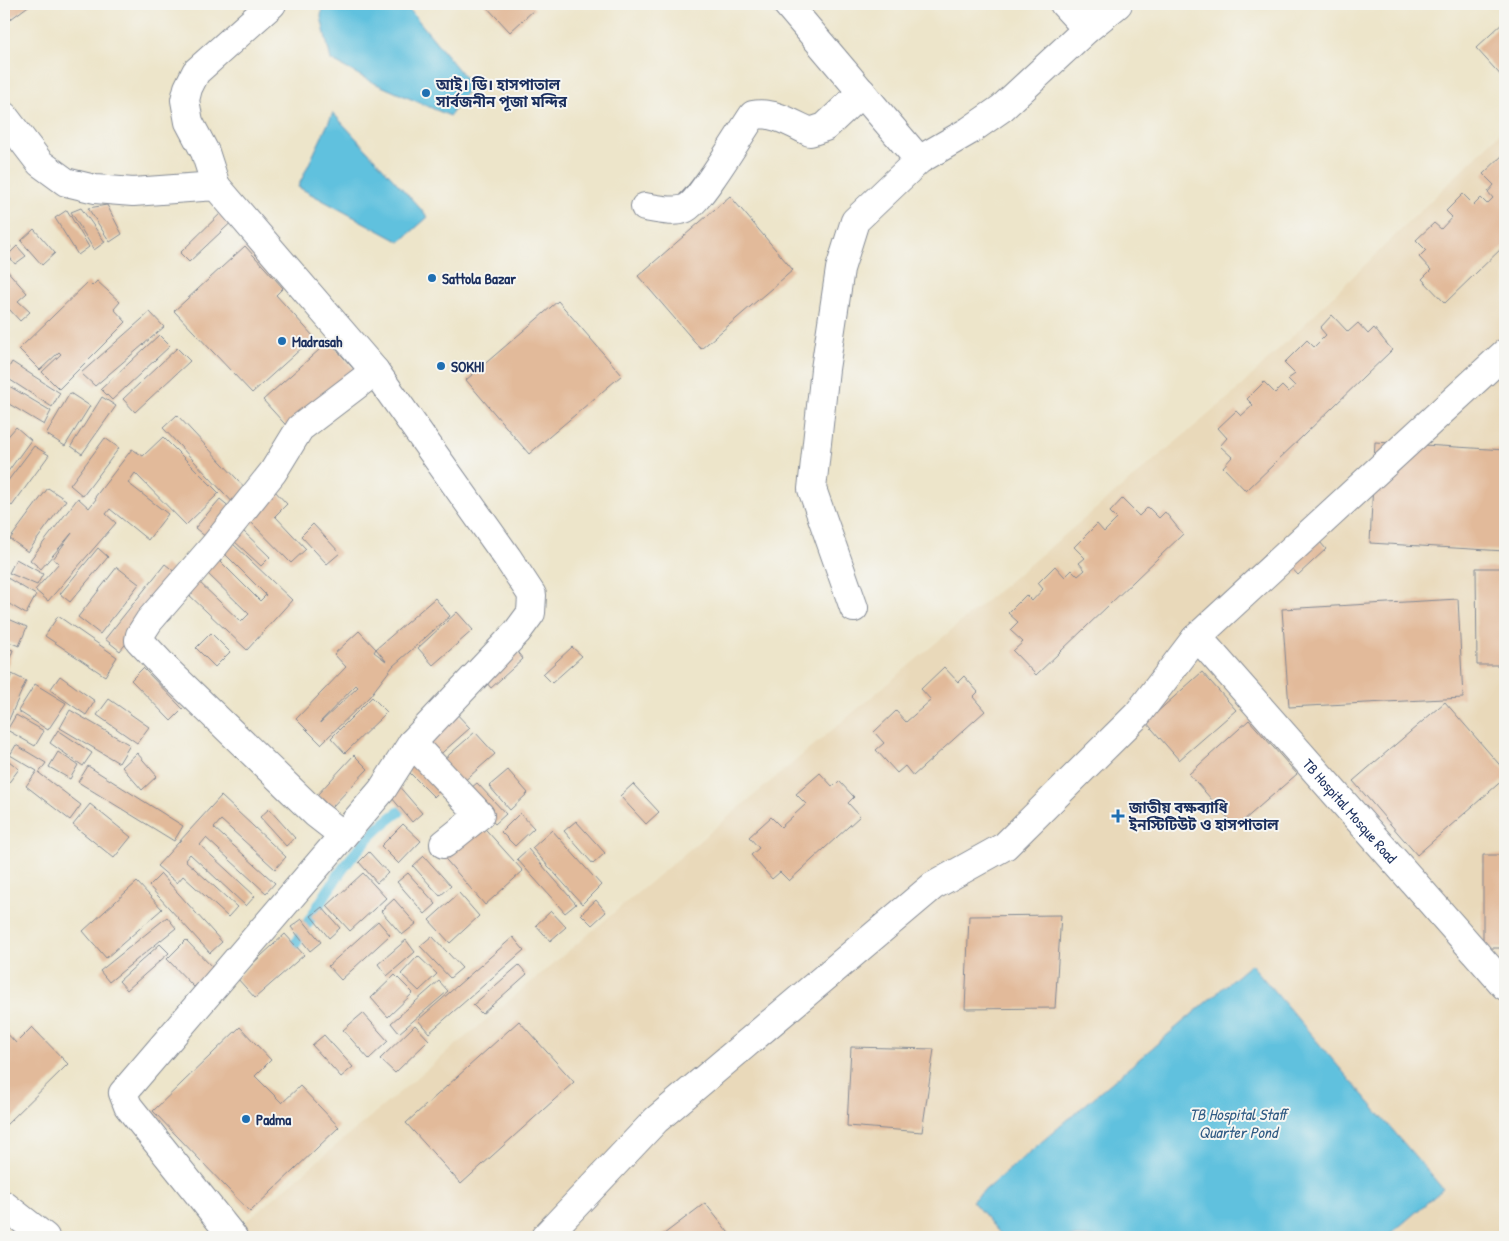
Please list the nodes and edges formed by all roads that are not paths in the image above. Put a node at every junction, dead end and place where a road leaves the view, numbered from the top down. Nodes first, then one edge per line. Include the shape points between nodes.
1 (272, 4) edge
2 (787, 4) edge
3 (1064, 4) edge
4 (1118, 4) edge
5 (1087, 29) junction
6 (862, 92) junction
7 (4, 116) edge
8 (920, 160) junction
9 (216, 186) junction
10 (645, 207) dead end
11 (1505, 353) edge
12 (375, 371) junction
13 (854, 608) dead end
14 (1195, 639) junction
15 (412, 743) junction
16 (343, 835) junction
17 (444, 844) dead end
18 (1505, 986) edge
19 (4, 1205) edge
20 (45, 1237) edge
21 (233, 1237) edge
22 (545, 1237) edge

1 - 9 street via 196,72 188,88 185,100 189,122 205,152
2 - 6 street
3 - 5 street
4 - 5 street
5 - 8 street via 1002,108
6 - 8 street
6 - 10 street via 825,127 810,132 773,115 753,114 692,205 675,210
7 - 9 street via 40,163 66,182 95,189 133,192
8 - 13 street via 855,221 840,269 825,369 812,489
9 - 12 street
11 - 14 street
12 - 15 street via 532,595 531,613 517,632
12 - 16 street via 300,428 273,472 149,621 139,640 170,674 316,814
14 - 18 street, TB Hospital Mosque Road via 1202,642
14 - 22 street via 1137,715 1004,846 933,886 656,1120
15 - 16 street via 382,790
15 - 17 street via 480,815
16 - 21 street via 123,1093 128,1106
19 - 20 street

